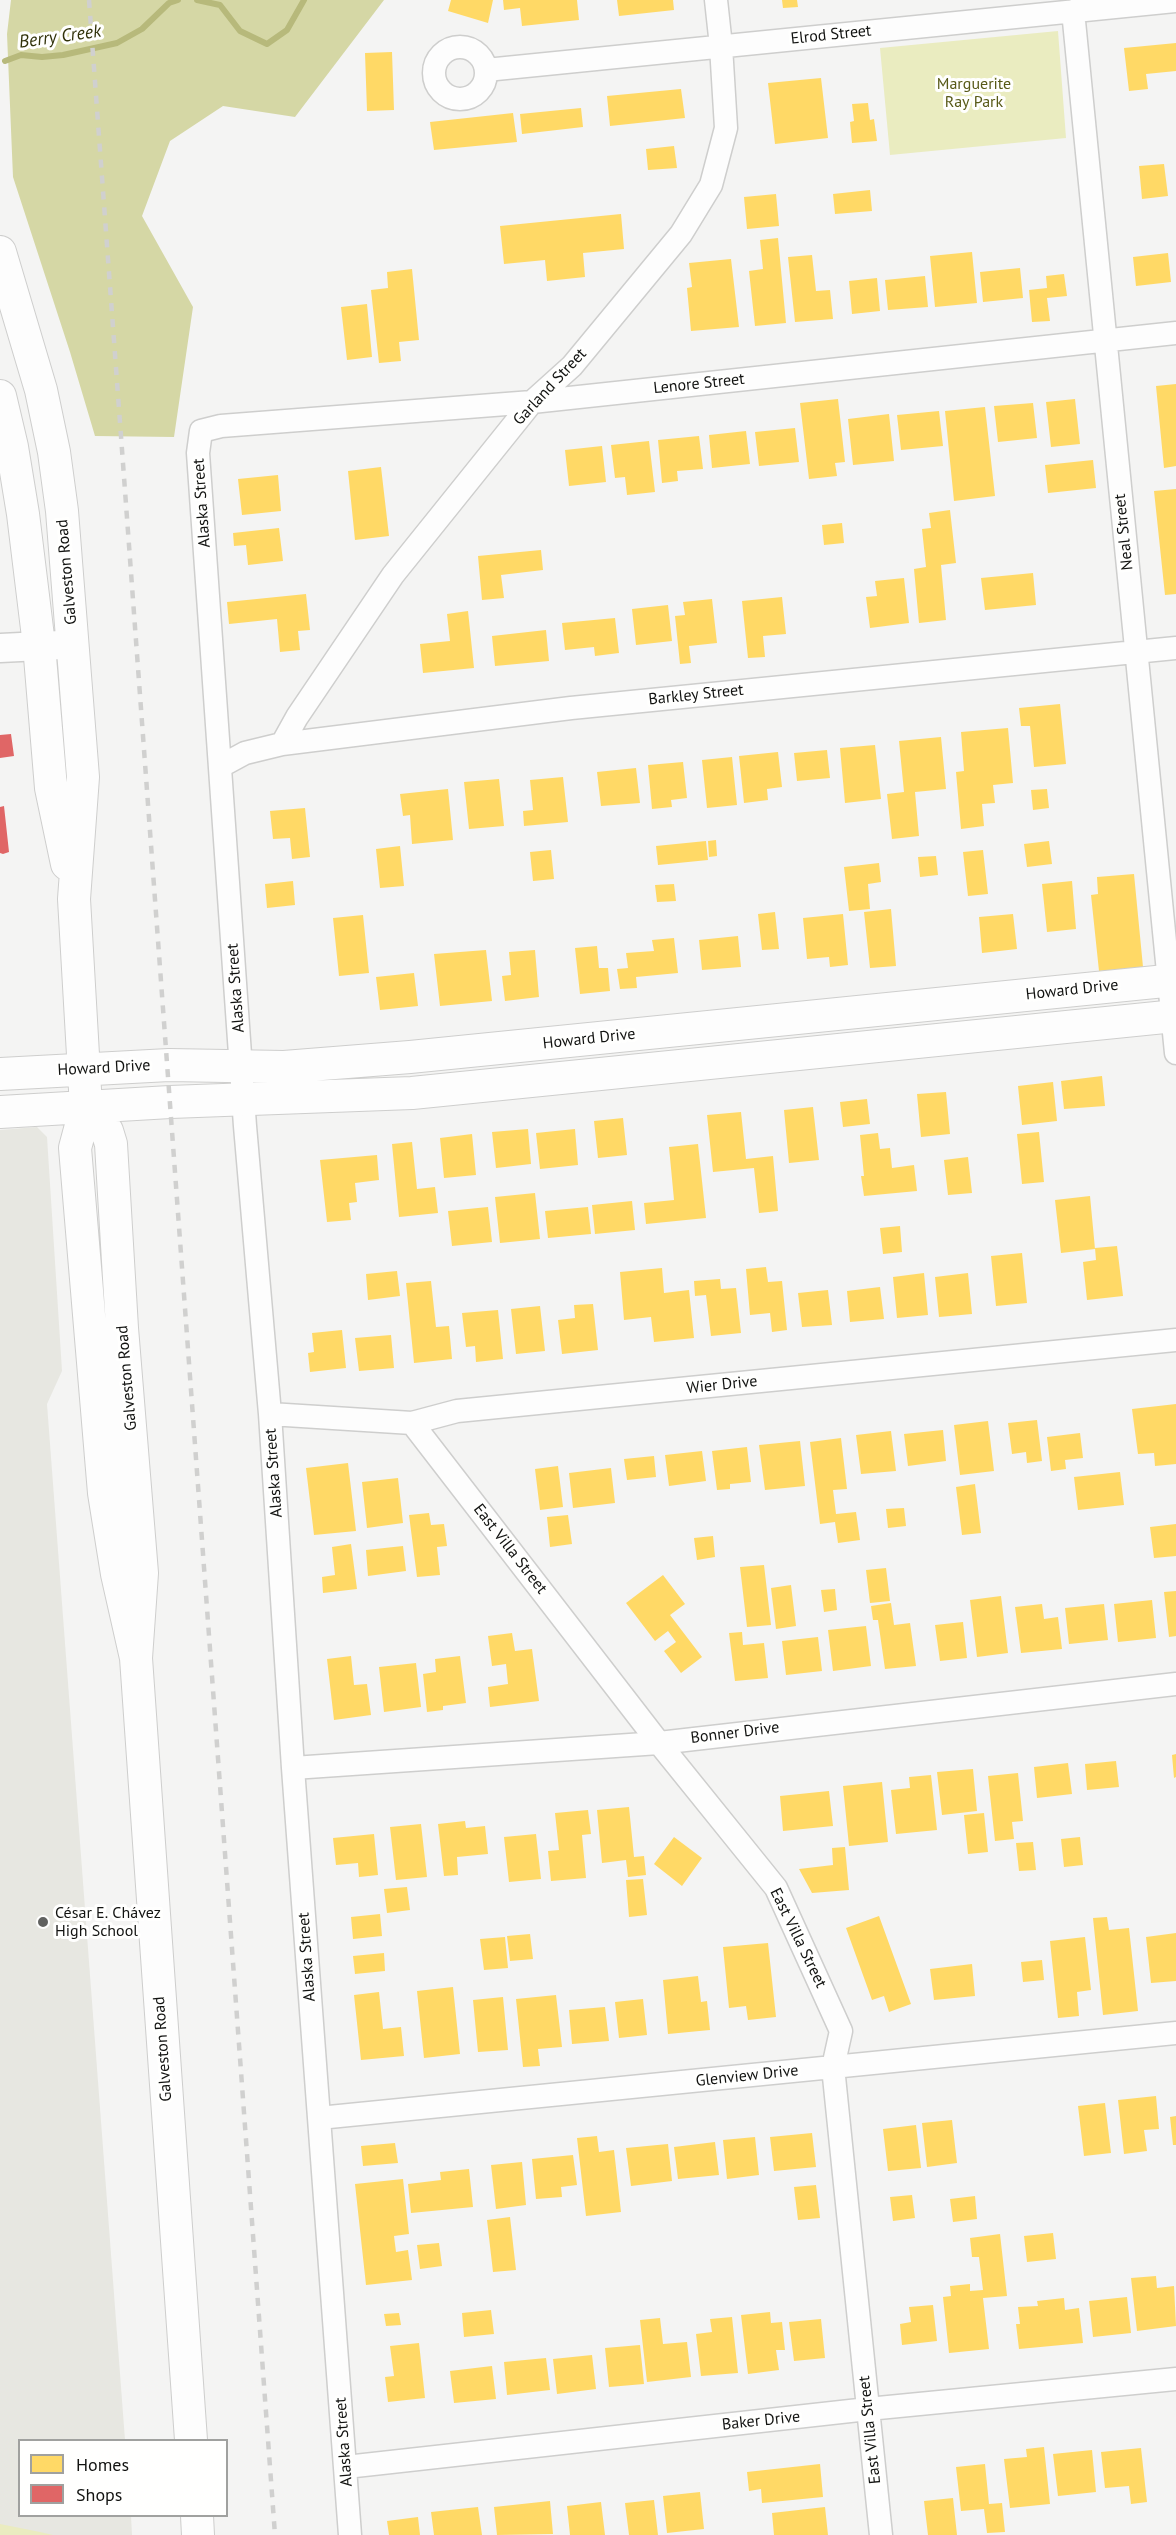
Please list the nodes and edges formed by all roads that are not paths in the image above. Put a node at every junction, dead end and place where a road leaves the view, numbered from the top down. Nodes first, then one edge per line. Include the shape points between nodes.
1 (716, 0) edge
2 (1176, 1) edge
3 (1073, 11) junction
4 (721, 46) junction
5 (486, 70) dead end
6 (0, 252) edge
7 (1176, 333) edge
8 (1105, 340) junction
9 (0, 396) edge
10 (532, 402) junction
11 (221, 426) joint
12 (62, 511) junction
13 (23, 514) junction
14 (39, 645) junction
15 (74, 645) junction
16 (0, 648) edge
17 (1176, 648) edge
18 (1136, 652) junction
19 (282, 744) junction
20 (221, 766) junction
21 (74, 899) junction
22 (1173, 980) edge
23 (1174, 1016) edge
24 (812, 1017) junction
25 (815, 1052) junction
26 (1176, 1053) edge
27 (241, 1065) junction
28 (84, 1068) junction
29 (0, 1074) edge
30 (243, 1101) junction
31 (86, 1107) junction
32 (0, 1112) edge
33 (1176, 1340) edge
34 (270, 1414) junction
35 (412, 1423) junction
36 (133, 1447) junction
37 (101, 1450) junction
38 (136, 1658) junction
39 (1176, 1684) edge
40 (659, 1743) junction
41 (293, 1768) junction
42 (1176, 2033) edge
43 (833, 2067) junction
44 (319, 2118) junction
45 (1176, 2379) edge
46 (868, 2409) junction
47 (190, 2439) edge
48 (346, 2467) junction
49 (196, 2517) edge
50 (198, 2535) edge
51 (350, 2535) edge
52 (881, 2535) edge

1 - 4 street, Garland Street
2 - 3 street, Elrod Street
3 - 4 street, Elrod Street
3 - 8 street, Neal Street
4 - 5 street, Elrod Street
4 - 10 street, Garland Street via 726,128 711,185 681,234 572,366
6 - 12 main road, Galveston Road via 41,390
7 - 8 street, Lenore Street
8 - 10 street, Lenore Street
8 - 18 street, Neal Street
9 - 13 main road, Galveston Road
10 - 11 street, Lenore Street
10 - 19 street, Garland Street via 393,575
11 - 20 street, Alaska Street via 201,431 198,453
12 - 13 main road
12 - 15 main road, Galveston Road
13 - 14 main road, Galveston Road
14 - 15 street
14 - 16 street
14 - 21 main road, Galveston Road via 51,788
15 - 21 main road, Galveston Road via 83,777
17 - 18 street, Barkley Street
18 - 19 street, Barkley Street via 571,708
18 - 22 street, Neal Street
19 - 20 street, Barkley Street via 245,753
20 - 27 street, Alaska Street
21 - 28 main road, Galveston Road
22 - 23 street, Neal Street
22 - 24 main road, Howard Drive
23 - 25 main road
23 - 26 street, Neal Street
24 - 25 main road
24 - 27 main road, Howard Drive via 410,1057 284,1067
25 - 30 main road via 412,1092
27 - 28 main road, Howard Drive
27 - 30 street, Alaska Street
28 - 29 main road, Howard Drive
28 - 31 main road, Galveston Road
30 - 31 main road
30 - 34 street, Alaska Street
31 - 32 main road
31 - 36 main road, Galveston Road via 106,1131 111,1144
31 - 37 main road, Galveston Road via 75,1148
33 - 35 street, Wier Drive via 457,1411
34 - 35 street, Wier Drive
34 - 41 street, Alaska Street
35 - 40 street, East Villa Street
36 - 37 main road
36 - 38 main road, Galveston Road via 142,1573
37 - 38 main road, Galveston Road via 117,1574
38 - 47 main road, Galveston Road
39 - 40 street, Bonner Drive
40 - 41 street, Bonner Drive
40 - 43 street, East Villa Street via 776,1888 841,2031
41 - 44 street, Alaska Street
42 - 43 street, Glenview Drive
43 - 44 street, Glenview Drive
43 - 46 street, East Villa Street
44 - 48 street, Alaska Street
45 - 46 street, Baker Drive
46 - 48 street, Baker Drive
46 - 52 street, East Villa Street
48 - 51 street, Alaska Street
49 - 50 main road

